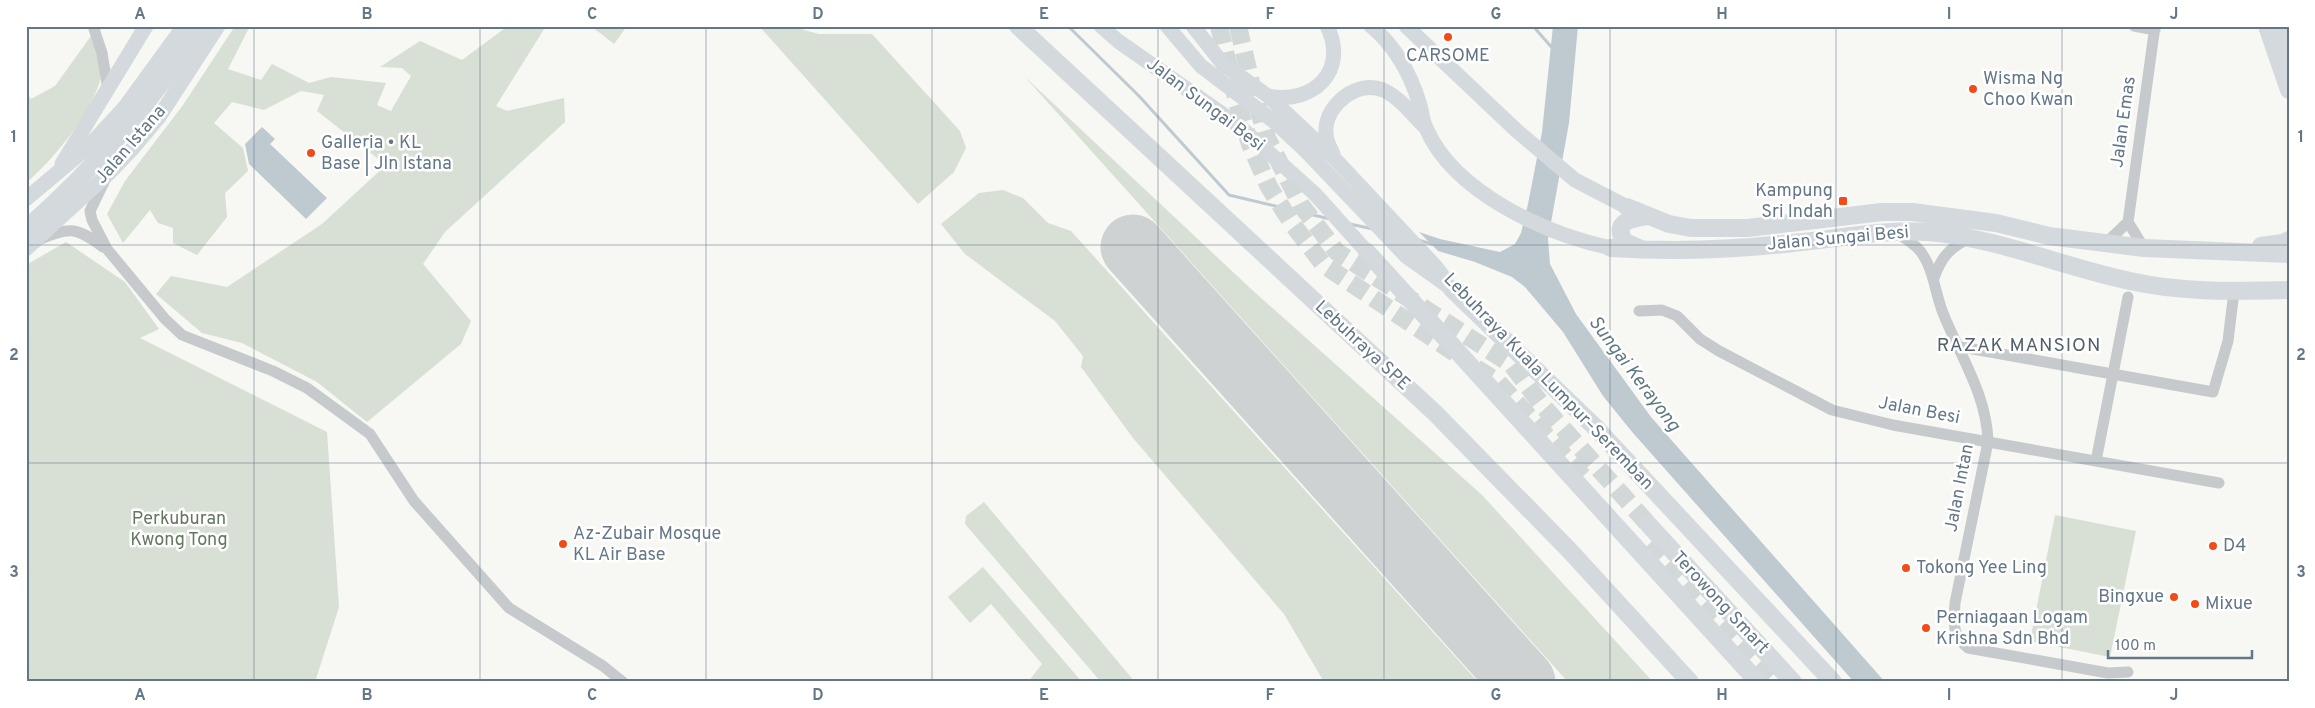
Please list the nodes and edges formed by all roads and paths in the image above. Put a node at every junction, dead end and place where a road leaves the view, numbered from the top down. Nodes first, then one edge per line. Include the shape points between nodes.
1 (93, 26) edge
2 (184, 26) edge
3 (200, 26) edge
4 (218, 26) edge
5 (1018, 26) edge
6 (1028, 26) edge
7 (1101, 26) edge
8 (1168, 26) edge
9 (1193, 26) edge
10 (1327, 26) edge
11 (1371, 26) edge
12 (1406, 26) edge
13 (2134, 26) edge
14 (2266, 26) edge
15 (2278, 26) edge
16 (2155, 28) edge
17 (144, 30) edge
18 (102, 53) junction
19 (2289, 54) edge
20 (125, 61) junction
21 (108, 90) junction
22 (2289, 90) edge
23 (1268, 96) junction
24 (1424, 126) junction
25 (1334, 158) junction
26 (57, 173) junction
27 (108, 174) junction
28 (27, 199) edge
29 (1627, 207) joint
30 (1649, 216) junction
31 (2128, 222) junction
32 (1895, 232) junction
33 (30, 239) edge
34 (1968, 239) junction
35 (2289, 240) edge
36 (2106, 244) junction
37 (1611, 248) joint
38 (2144, 248) junction
39 (107, 249) junction
40 (1643, 250) junction
41 (1367, 252) joint
42 (2221, 252) junction
43 (2289, 254) edge
44 (1934, 278) junction
45 (1452, 289) junction
46 (2289, 290) edge
47 (2234, 291) junction
48 (2128, 297) dead end
49 (1639, 311) dead end
50 (1956, 346) junction
51 (2113, 374) junction
52 (1988, 442) junction
53 (2096, 461) junction
54 (2219, 483) dead end
55 (1648, 524) tunnel mouth
56 (2128, 672) dead end
57 (1792, 681) edge
58 (623, 682) edge
59 (1690, 682) edge
60 (1699, 682) edge
61 (1758, 682) edge
62 (1834, 682) edge

1 - 18 street
2 - 26 main road, Jalan Istana via 125,107 88,147
3 - 33 highway via 152,97
4 - 27 main road, Jalan Istana via 159,117
5 - 59 highway, Lebuhraya SPE via 1435,413 1570,551
6 - 60 highway, Lebuhraya SPE via 1440,407
7 - 41 main road, Jalan Sungai Besi via 1238,125 1315,194
8 - 45 main road via 1202,66 1306,151 1407,257
9 - 23 main road, Lebuhraya Kuala Lumpur–Seremban via 1223,64
10 - 23 main road via 1334,48 1332,68 1327,77 1300,96 1280,99
11 - 24 main road via 1392,48 1409,75 1422,110
12 - 29 main road, Jalan Sungai Besi via 1517,131 1575,180
13 - 16 street
14 - 22 highway
15 - 19 highway
16 - 31 street, Jalan Emas
17 - 20 main road
18 - 20 street
18 - 21 street
20 - 21 main road
21 - 26 main road
23 - 25 main road, Lebuhraya Kuala Lumpur–Seremban
24 - 25 main road via 1394,96 1382,90 1361,88 1340,100 1330,115 1326,141
24 - 37 main road, Jalan Sungai Besi via 1446,160 1500,204 1566,236
25 - 45 main road, Lebuhraya Kuala Lumpur–Seremban via 1436,266
26 - 28 main road, Jalan Istana
27 - 33 main road, Jalan Istana
27 - 39 street via 90,211
29 - 30 highway, Jalan Sungai Besi
30 - 36 highway, Jalan Sungai Besi via 1669,224 1714,229 1882,212 1912,212 1996,223 2049,236
30 - 40 highway via 1628,219 1621,230 1625,242
31 - 36 street
31 - 38 street
32 - 34 highway, Jalan Sungai Besi
32 - 40 highway, Jalan Sungai Besi via 1741,249
32 - 44 street, Jalan Intan via 1921,253
33 - 39 street via 70,230 89,236
34 - 44 street via 1946,253
34 - 47 highway, Jalan Sungai Besi via 2129,281 2167,288
35 - 42 highway
36 - 38 highway, Jalan Sungai Besi
37 - 40 highway, Jalan Sungai Besi
38 - 42 highway, Jalan Sungai Besi
39 - 58 street via 182,335 298,384 370,434 414,501 509,608 603,666
41 - 61 highway
42 - 43 highway
44 - 50 street, Jalan Intan via 1936,295
45 - 62 highway, Lebuhraya Kuala Lumpur–Seremban via 1595,427
46 - 47 highway, Jalan Sungai Besi
47 - 51 street via 2228,341 2213,392
48 - 51 street
49 - 52 street, Jalan Besi via 1662,310 1677,316 1700,339 1719,351 1832,410
50 - 51 street
50 - 52 street, Jalan Intan via 1982,402
51 - 53 street
52 - 53 street, Jalan Besi
52 - 56 street, Jalan Intan via 1955,603 1954,627 1959,640 1968,648 2108,673
53 - 54 street, Jalan Besi
55 - 57 highway, Terowong Smart

